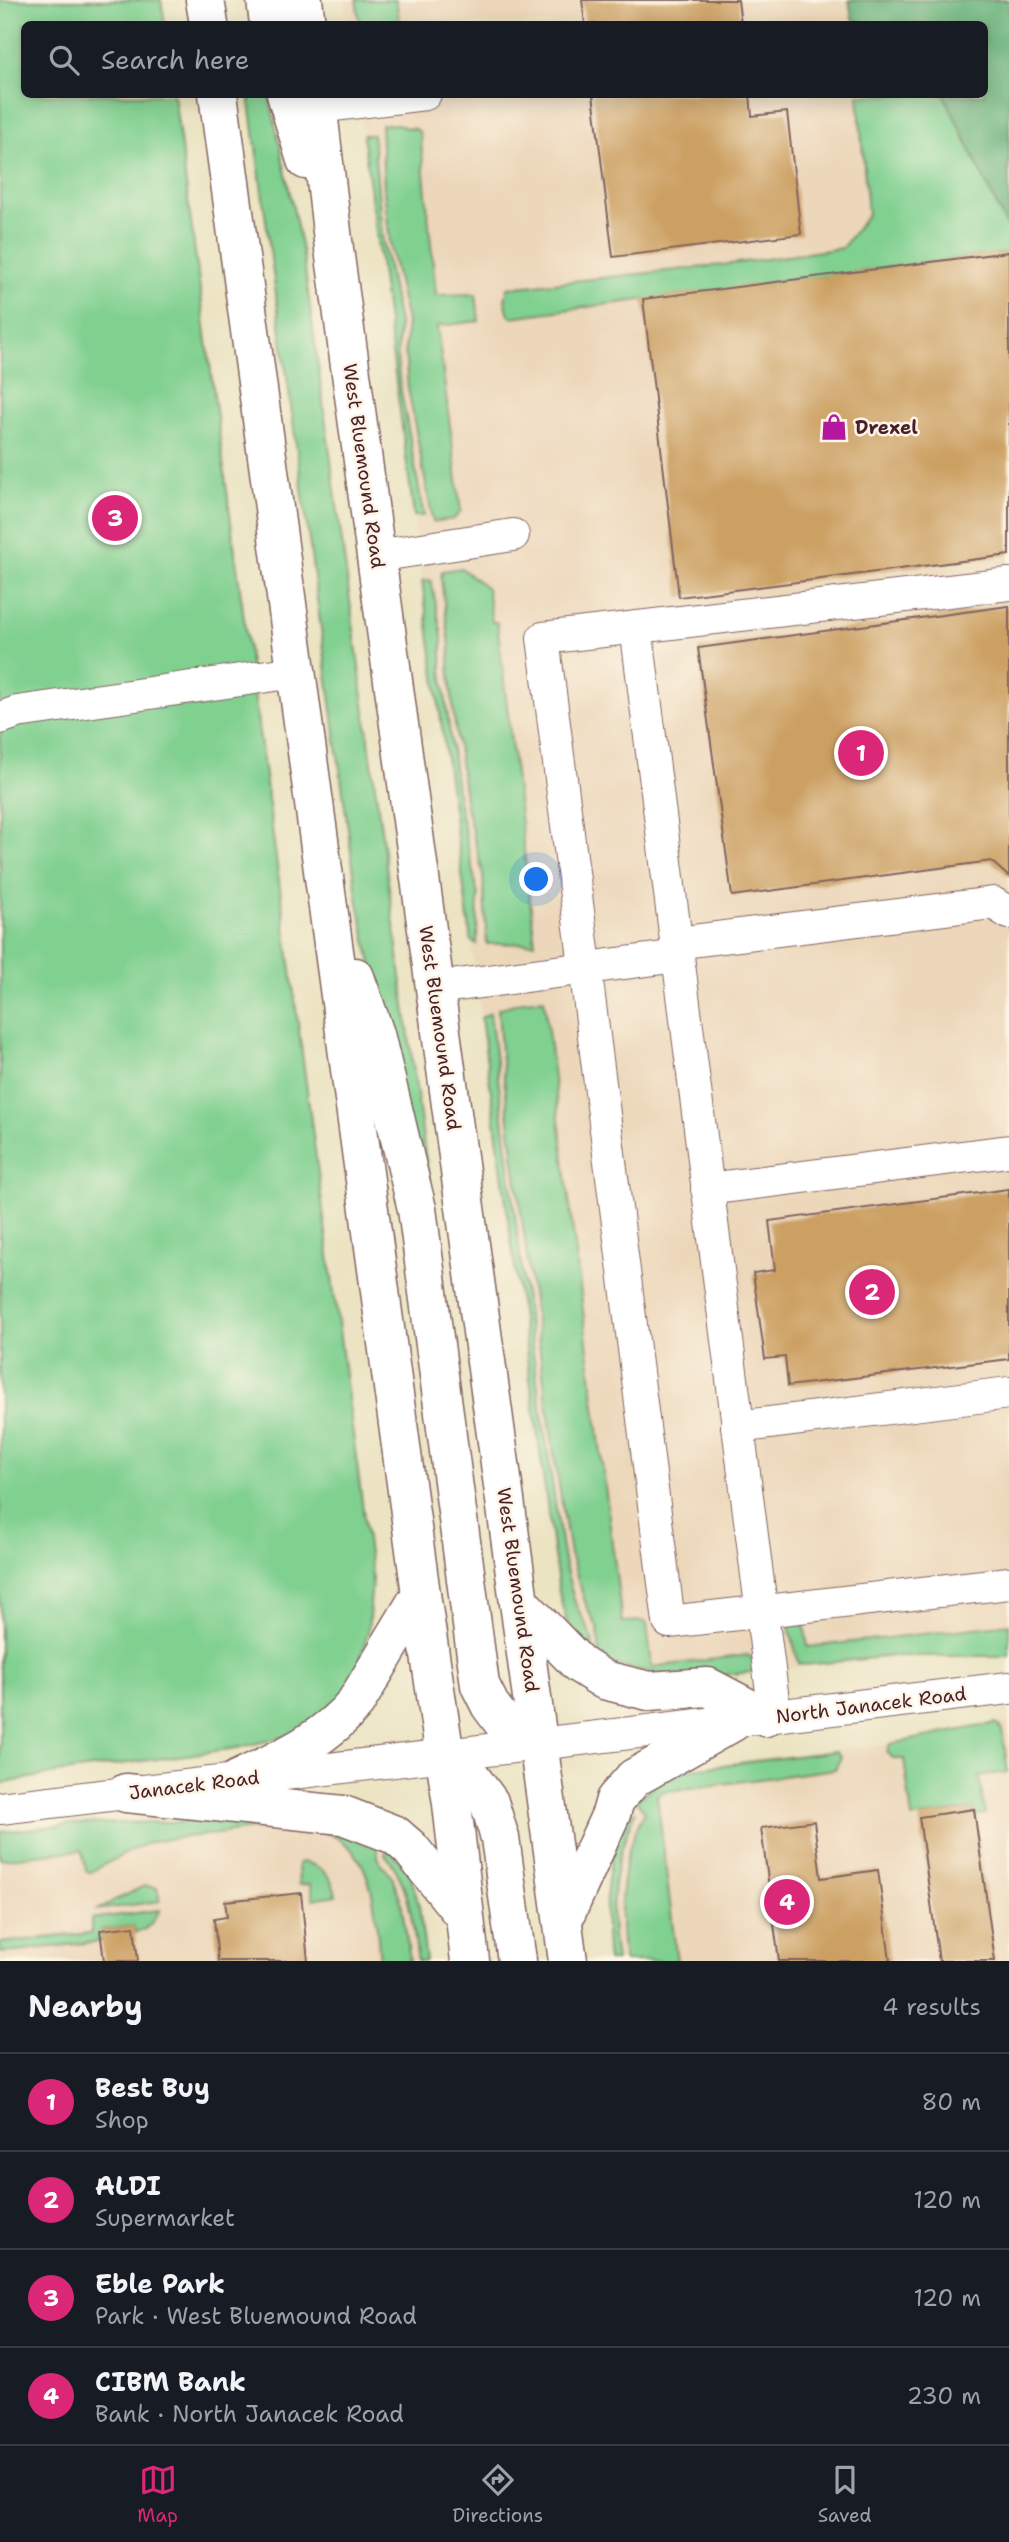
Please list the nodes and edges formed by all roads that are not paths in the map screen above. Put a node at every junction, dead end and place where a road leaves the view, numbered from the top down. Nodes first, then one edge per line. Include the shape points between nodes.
1 (205, 0) edge
2 (266, 0) edge
3 (303, 0) edge
4 (208, 21) edge
5 (269, 21) edge
6 (306, 21) edge
7 (219, 98) edge
8 (330, 98) edge
9 (306, 99) edge
10 (513, 535) dead end
11 (376, 556) junction
12 (1009, 584) edge
13 (636, 627) junction
14 (296, 672) junction
15 (0, 718) edge
16 (328, 902) junction
17 (1009, 913) edge
18 (677, 950) junction
19 (584, 968) junction
20 (435, 988) junction
21 (1009, 1151) edge
22 (708, 1189) junction
23 (1009, 1393) edge
24 (737, 1427) junction
25 (1009, 1583) edge
26 (421, 1594) junction
27 (519, 1602) junction
28 (761, 1611) junction
29 (1009, 1688) edge
30 (758, 1718) junction
31 (540, 1745) junction
32 (445, 1756) junction
33 (237, 1780) junction
34 (127, 1793) junction
35 (0, 1808) edge
36 (463, 1914) junction
37 (563, 1920) junction
38 (470, 1961) edge
39 (517, 1961) edge
40 (568, 1961) edge

1 - 4 main road
2 - 5 main road
3 - 6 main road
7 - 14 main road
8 - 9 street
9 - 11 main road, West Bluemound Road via 334,249
10 - 11 street
11 - 20 main road, West Bluemound Road
12 - 13 street
13 - 18 street
13 - 19 street via 543,638
14 - 15 street
14 - 16 main road
16 - 26 main road
16 - 31 main road via 375,1034 417,1209 480,1685 508,1729
17 - 18 street via 993,903
18 - 19 street
18 - 22 street
19 - 20 street
19 - 28 street via 669,1622
20 - 27 main road, West Bluemound Road
21 - 22 street
22 - 24 street
23 - 24 street
24 - 28 street
25 - 28 street
26 - 32 main road
26 - 33 main road via 343,1718 293,1753
27 - 30 main road via 579,1664 604,1680 649,1691 708,1688
27 - 31 main road, West Bluemound Road
28 - 30 street
29 - 30 street, North Janacek Road
30 - 31 street
30 - 37 main road via 635,1778 615,1800
31 - 32 street
31 - 37 main road, West Bluemound Road
32 - 33 street, Janacek Road
32 - 36 main road
32 - 39 main road via 469,1775 489,1802 500,1838
33 - 34 street, Janacek Road
34 - 35 street, Janacek Road
34 - 36 main road via 343,1815 395,1835
36 - 38 main road
37 - 40 main road, West Bluemound Road

